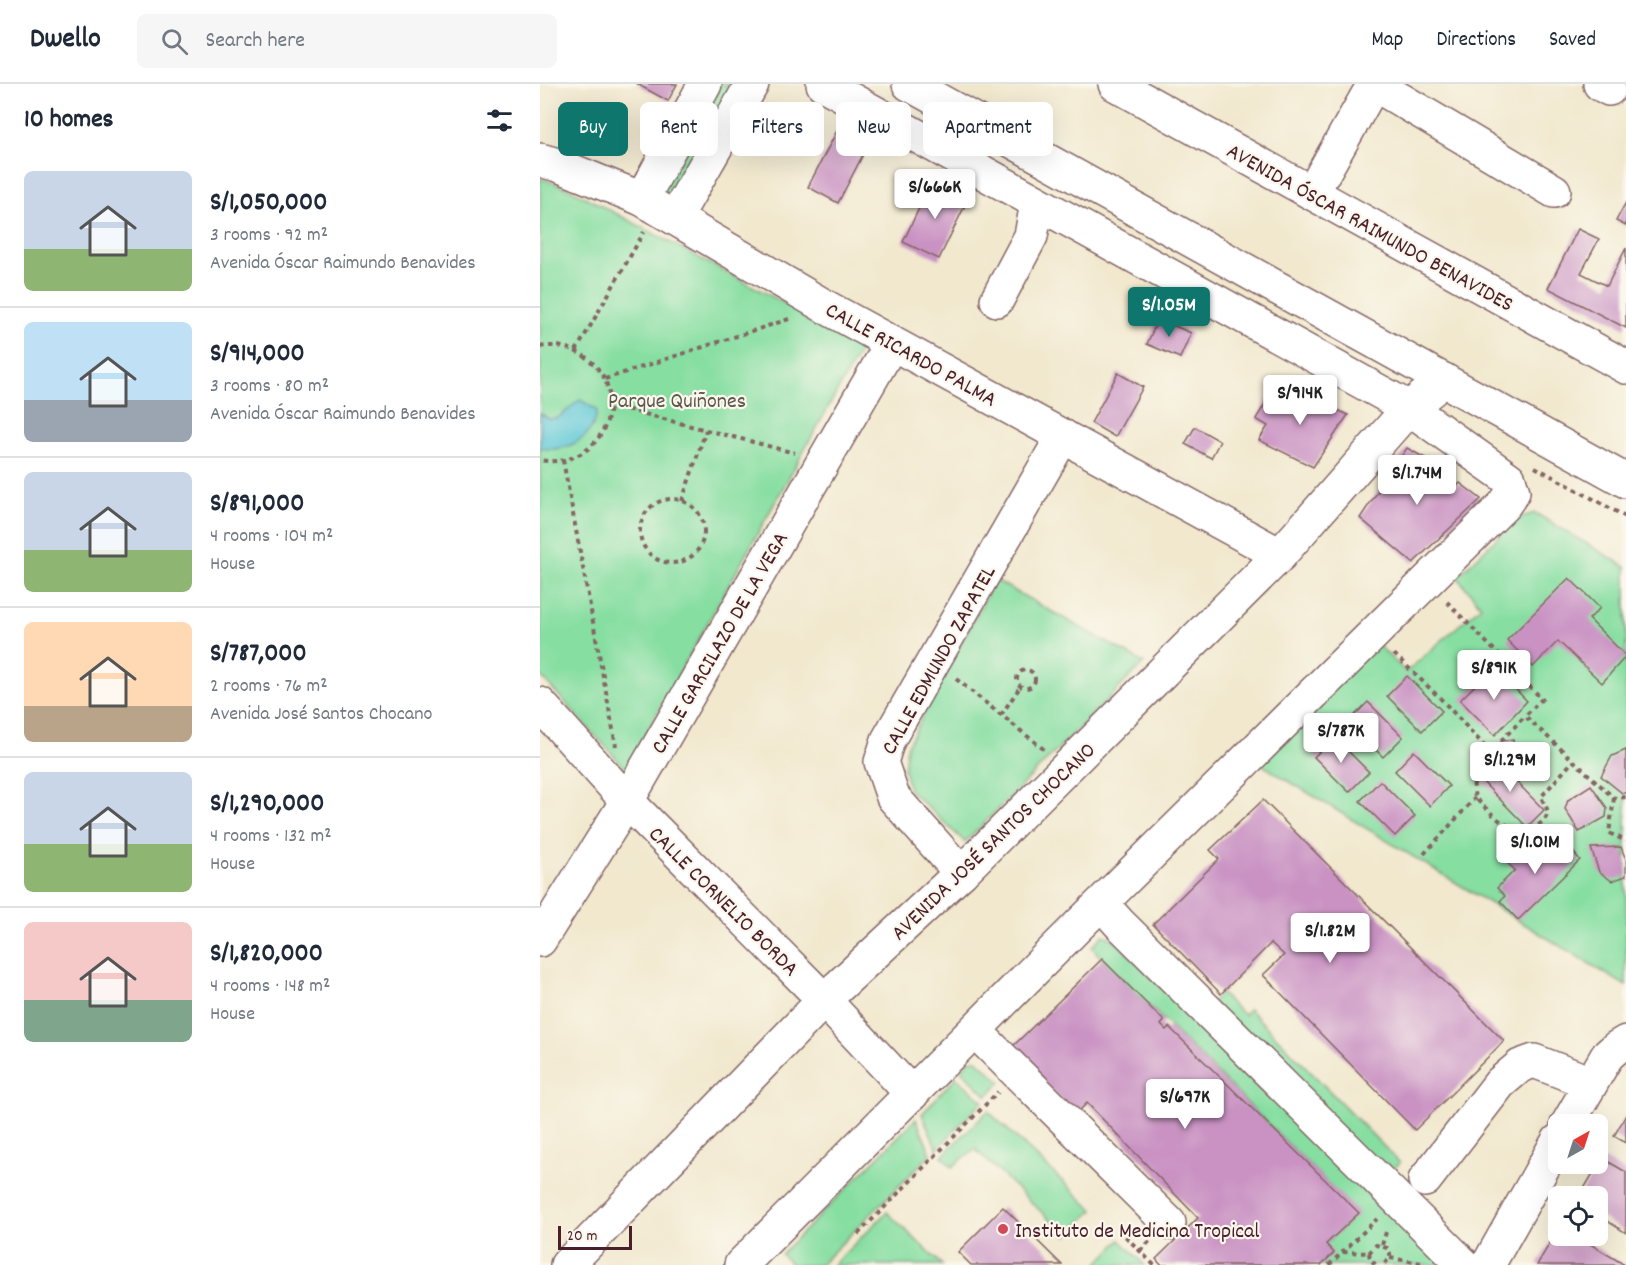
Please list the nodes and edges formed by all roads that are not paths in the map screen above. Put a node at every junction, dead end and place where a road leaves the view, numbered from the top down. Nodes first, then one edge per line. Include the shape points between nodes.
1 (705, 84) edge
2 (752, 84) edge
3 (823, 84) edge
4 (909, 84) edge
5 (1115, 84) edge
6 (1374, 84) edge
7 (540, 160) edge
8 (1554, 191) dead end
9 (1312, 193) junction
10 (1037, 203) junction
11 (658, 208) junction
12 (998, 300) dead end
13 (892, 343) junction
14 (1626, 367) edge
15 (1443, 380) junction
16 (1409, 408) junction
17 (1062, 436) junction
18 (1626, 481) edge
19 (1280, 555) junction
20 (540, 704) edge
21 (627, 801) junction
22 (961, 873) junction
23 (1102, 903) junction
24 (540, 940) edge
25 (824, 1000) junction
26 (975, 1031) junction
27 (1626, 1042) edge
28 (1592, 1083) junction
29 (906, 1087) junction
30 (1574, 1114) edge
31 (1548, 1159) edge
32 (1425, 1180) dead end
33 (1169, 1223) dead end
34 (567, 1265) edge
35 (741, 1265) edge
36 (1464, 1265) edge
37 (1488, 1265) edge

1 - 11 street
2 - 11 street
3 - 10 street
4 - 15 street
5 - 9 street, AVENIDA ÓSCAR RAIMUNDO BENAVIDES
6 - 8 street
6 - 9 street
7 - 11 street, CALLE RICARDO PALMA
9 - 14 street, AVENIDA ÓSCAR RAIMUNDO BENAVIDES
10 - 12 street via 1031,236
10 - 16 street
11 - 13 street, CALLE RICARDO PALMA
13 - 17 street, CALLE RICARDO PALMA
13 - 21 street, CALLE GARCILAZO DE LA VEGA
15 - 16 street
15 - 18 street
16 - 19 street, AVENIDA JOSÉ SANTOS CHOCANO
16 - 23 street via 1509,479 1513,492 1428,582
17 - 19 street, CALLE RICARDO PALMA
17 - 22 street, CALLE EDMUNDO ZAPATEL via 932,660 880,762 893,797
19 - 22 street, AVENIDA JOSÉ SANTOS CHOCANO
20 - 21 street, CALLE CORNELIO BORDA
21 - 24 street, CALLE GARCILAZO DE LA VEGA
21 - 25 street, CALLE CORNELIO BORDA
22 - 25 street, AVENIDA JOSÉ SANTOS CHOCANO
23 - 26 street
23 - 36 street
25 - 29 street, CALLE CORNELIO BORDA
25 - 34 street, AVENIDA JOSÉ SANTOS CHOCANO
26 - 29 street
26 - 33 street
27 - 28 street via 1607,1056
28 - 30 street
28 - 32 street via 1534,1061 1520,1066 1500,1083
29 - 35 street
31 - 37 street

